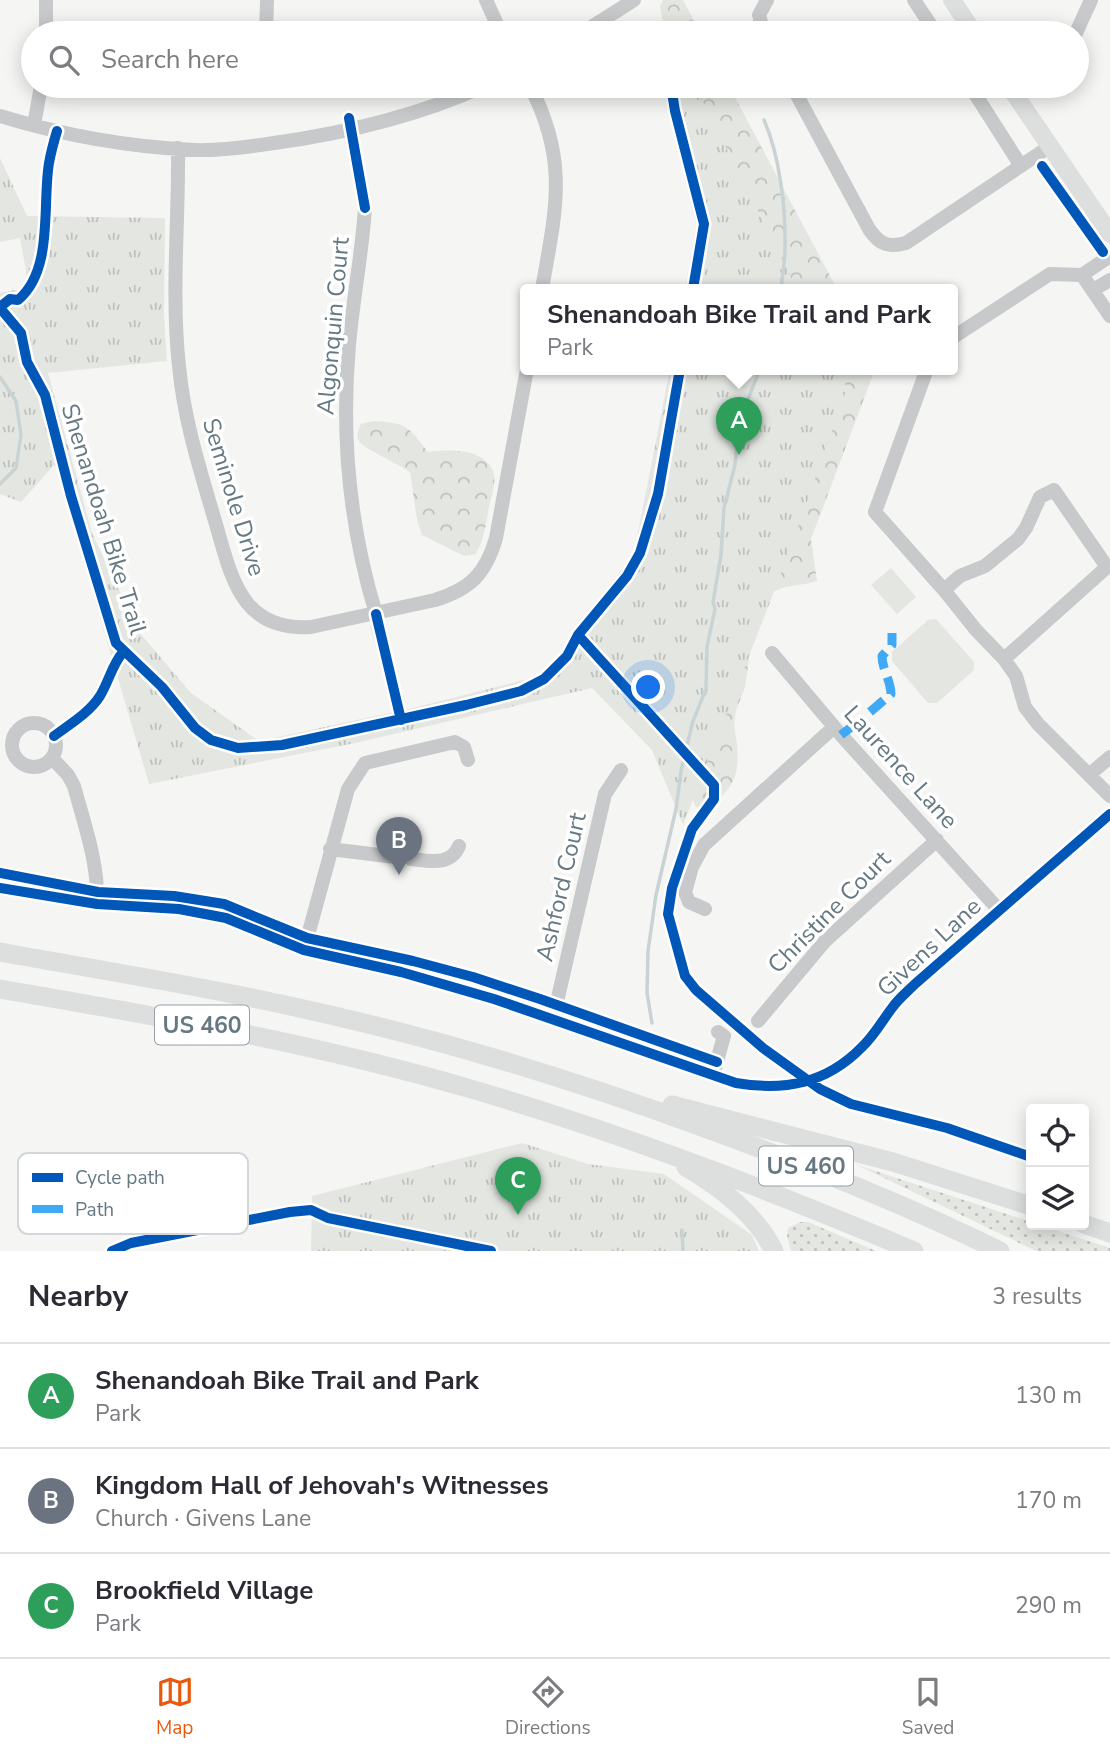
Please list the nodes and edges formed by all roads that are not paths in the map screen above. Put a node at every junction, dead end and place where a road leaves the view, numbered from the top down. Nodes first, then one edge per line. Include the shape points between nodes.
1 (46, 0) edge
2 (267, 0) edge
3 (486, 0) edge
4 (634, 0) edge
5 (767, 0) edge
6 (914, 0) edge
7 (951, 0) edge
8 (1091, 0) edge
9 (46, 21) edge
10 (266, 21) edge
11 (496, 21) edge
12 (601, 21) edge
13 (761, 21) edge
14 (928, 21) edge
15 (966, 21) edge
16 (1081, 21) edge
17 (39, 98) edge
18 (453, 98) edge
19 (536, 98) edge
20 (798, 98) edge
21 (978, 98) edge
22 (1017, 98) edge
23 (0, 116) edge
24 (34, 125) junction
25 (1049, 146) junction
26 (178, 148) junction
27 (1021, 166) junction
28 (365, 208) dead end
29 (1110, 234) edge
30 (1110, 256) edge
31 (1082, 275) junction
32 (1110, 280) edge
33 (543, 284) edge
34 (1093, 290) junction
35 (1110, 316) edge
36 (958, 335) edge
37 (526, 375) edge
38 (925, 375) edge
39 (944, 590) junction
40 (376, 614) junction
41 (772, 653) dead end
42 (1004, 659) junction
43 (834, 727) junction
44 (1110, 757) edge
45 (52, 758) dead end
46 (468, 760) dead end
47 (621, 770) dead end
48 (1089, 775) junction
49 (1110, 796) edge
50 (1110, 814) edge
51 (937, 840) junction
52 (459, 846) dead end
53 (330, 849) junction
54 (389, 856) dead end
55 (411, 859) dead end
56 (0, 888) edge
57 (97, 904) junction
58 (705, 909) dead end
59 (999, 911) junction
60 (304, 950) junction
61 (0, 952) edge
62 (0, 989) edge
63 (553, 1019) junction
64 (758, 1021) dead end
65 (718, 1032) dead end
66 (713, 1075) junction
67 (608, 1093) junction
68 (655, 1149) junction
69 (1026, 1204) edge
70 (1089, 1226) edge
71 (1110, 1233) edge
72 (774, 1251) edge
73 (914, 1251) edge
74 (1000, 1251) edge

1 - 9 street
2 - 10 street
3 - 11 street
4 - 12 street
5 - 13 street
6 - 14 street
7 - 15 main road
8 - 16 street
17 - 24 street
18 - 26 street via 403,117 340,132 251,146
19 - 33 street via 547,123 557,174
20 - 27 street via 869,229 884,244 906,243
21 - 27 street
22 - 25 main road
23 - 24 street
24 - 26 street via 86,137
25 - 27 street
25 - 29 main road
26 - 40 street, Seminole Drive via 174,278 180,382 195,455 237,591 258,613 293,627
28 - 40 street, Algonquin Court via 349,346 346,424 357,533
30 - 31 street
31 - 34 street
31 - 36 street via 1050,274
32 - 34 street
34 - 35 street
37 - 40 street, Seminole Drive via 498,529 485,567 453,594
38 - 39 street via 875,512
39 - 42 street
39 - 42 street via 960,576 985,566 1018,539 1040,497 1054,490 1107,567
41 - 43 street, Laurence Lane
42 - 48 street via 1016,676 1025,707
43 - 51 street, Laurence Lane
43 - 58 street via 704,845 685,892 689,902
44 - 48 street
45 - 57 street via 74,786 94,868
46 - 53 street via 464,747 455,742 365,763 348,789
47 - 63 street, Ashford Court via 605,794
48 - 49 street
50 - 59 street, Givens Lane
51 - 59 street, Laurence Lane
51 - 64 street, Christine Court via 825,942
52 - 55 street via 448,860
53 - 54 street
53 - 60 street
56 - 57 street, Givens Lane
57 - 60 street, Givens Lane via 179,909 226,918
59 - 66 street, Givens Lane via 907,991 863,1047 827,1073 790,1086 748,1085
60 - 63 street, Givens Lane via 424,978
61 - 67 highway, US 460 via 318,1012
62 - 68 highway, US 460 via 225,1029 402,1070
63 - 66 street, Givens Lane
65 - 66 street via 724,1036
67 - 69 highway via 690,1109 893,1162
67 - 74 highway, US 460 via 812,1168
68 - 72 highway via 738,1206
68 - 73 highway, US 460
70 - 71 highway

